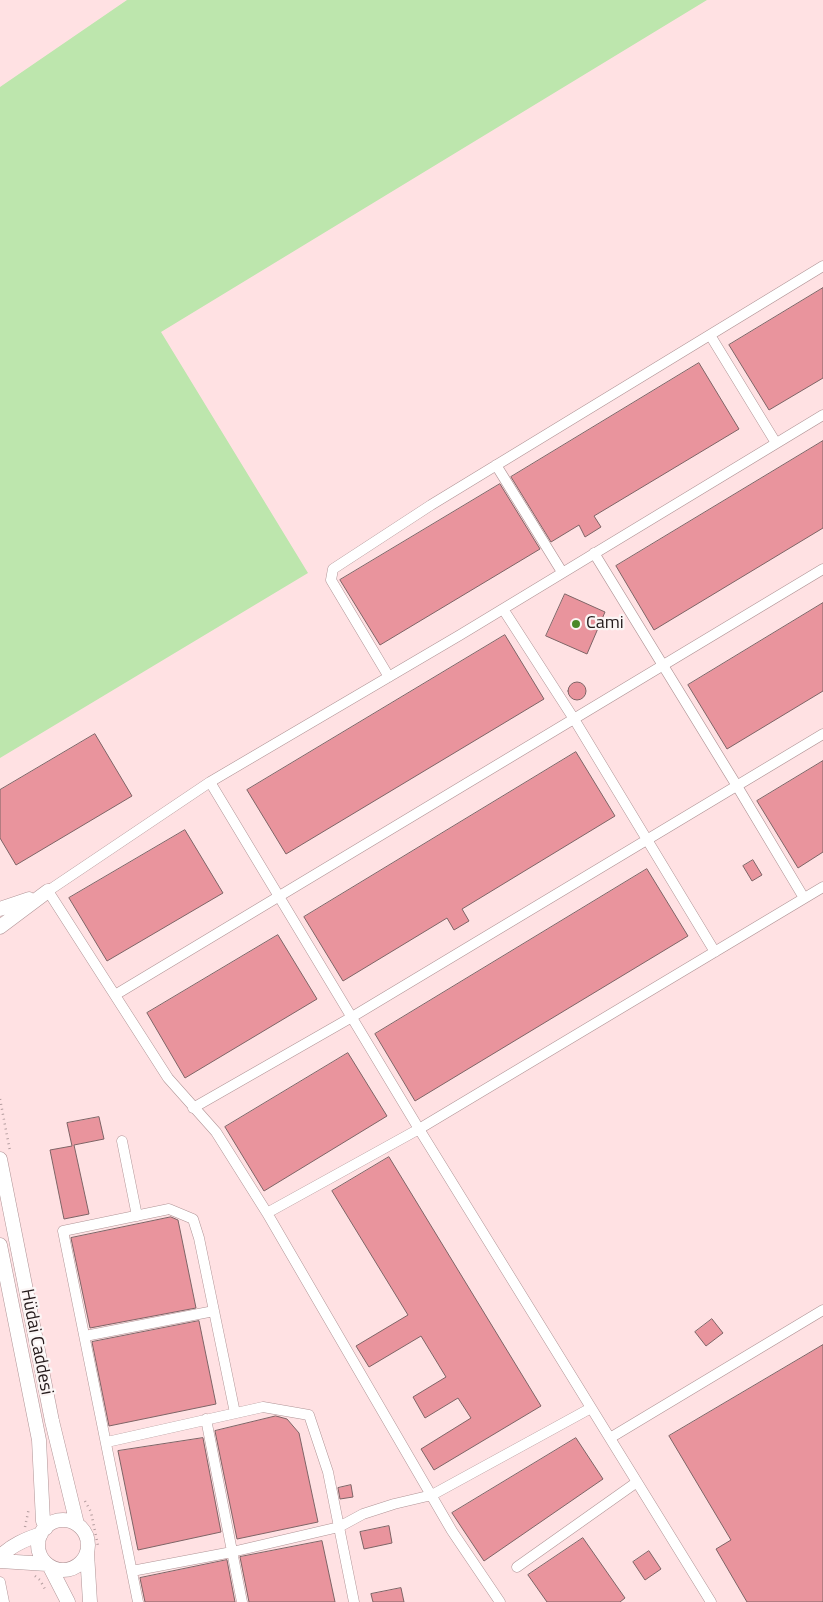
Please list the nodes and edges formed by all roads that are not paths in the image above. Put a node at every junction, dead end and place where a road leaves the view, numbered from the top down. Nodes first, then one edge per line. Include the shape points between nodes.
1 (823, 266) edge
2 (710, 334) junction
3 (823, 415) edge
4 (776, 443) junction
5 (496, 465) junction
6 (594, 553) junction
7 (823, 569) edge
8 (562, 572) junction
9 (503, 609) junction
10 (663, 665) junction
11 (389, 677) junction
12 (574, 719) junction
13 (823, 734) edge
14 (210, 782) junction
15 (737, 786) junction
16 (647, 840) junction
17 (823, 887) edge
18 (48, 891) junction
19 (279, 896) junction
20 (804, 898) junction
21 (0, 909) edge
22 (0, 927) edge
23 (714, 952) junction
24 (115, 995) junction
25 (352, 1017) junction
26 (193, 1108) junction
27 (419, 1129) junction
28 (122, 1141) dead end
29 (0, 1159) edge
30 (266, 1213) junction
31 (137, 1216) junction
32 (0, 1245) edge
33 (823, 1310) edge
34 (214, 1311) junction
35 (85, 1336) junction
36 (591, 1408) junction
37 (235, 1413) junction
38 (206, 1419) junction
39 (610, 1438) junction
40 (107, 1442) junction
41 (637, 1482) junction
42 (432, 1495) junction
43 (77, 1524) junction
44 (339, 1527) junction
45 (44, 1531) junction
46 (232, 1552) junction
47 (87, 1553) junction
48 (0, 1556) edge
49 (0, 1561) edge
50 (49, 1565) junction
51 (517, 1566) dead end
52 (132, 1570) junction
53 (0, 1582) edge
54 (4, 1602) edge
55 (68, 1602) edge
56 (90, 1602) edge
57 (138, 1602) edge
58 (242, 1602) edge
59 (354, 1602) edge
60 (500, 1602) edge
61 (711, 1602) edge

1 - 2 street
2 - 4 street
2 - 5 street
3 - 4 street
4 - 6 street
5 - 8 street
5 - 11 street via 333,569 331,580
6 - 8 street
6 - 10 street
7 - 10 street
8 - 9 street
9 - 11 street
9 - 12 street
10 - 12 street
10 - 15 street
11 - 14 street
12 - 16 street
12 - 19 street
13 - 15 street
14 - 18 street
14 - 19 street
15 - 16 street
15 - 20 street
16 - 23 street
16 - 25 street
17 - 20 street
18 - 21 street
18 - 22 street
18 - 24 street
19 - 24 street
19 - 25 street
20 - 23 street
23 - 27 street
24 - 26 street via 168,1078
25 - 26 street
25 - 27 street
26 - 30 street via 216,1132
27 - 30 street
27 - 36 street
28 - 31 street
29 - 43 street, Hüdai Caddesi via 52,1421
30 - 42 street
31 - 34 street via 170,1209 193,1219
31 - 35 street via 63,1231
32 - 45 street, Hüdai Caddesi via 39,1440
33 - 39 street
34 - 35 street
34 - 37 street
35 - 40 street
36 - 39 street
36 - 42 street
37 - 38 street
37 - 44 street via 263,1407 309,1414 328,1472
38 - 40 street
38 - 46 street
39 - 41 street
40 - 52 street
41 - 51 street
41 - 61 street
42 - 44 street via 363,1514
42 - 60 street
43 - 45 street via 61,1521
43 - 47 street via 87,1537
44 - 46 street
44 - 59 street
45 - 48 street
45 - 50 street via 39,1548
46 - 52 street
46 - 58 street
47 - 50 street via 72,1569
47 - 56 street
49 - 50 street
50 - 55 street
52 - 57 street
53 - 54 street

